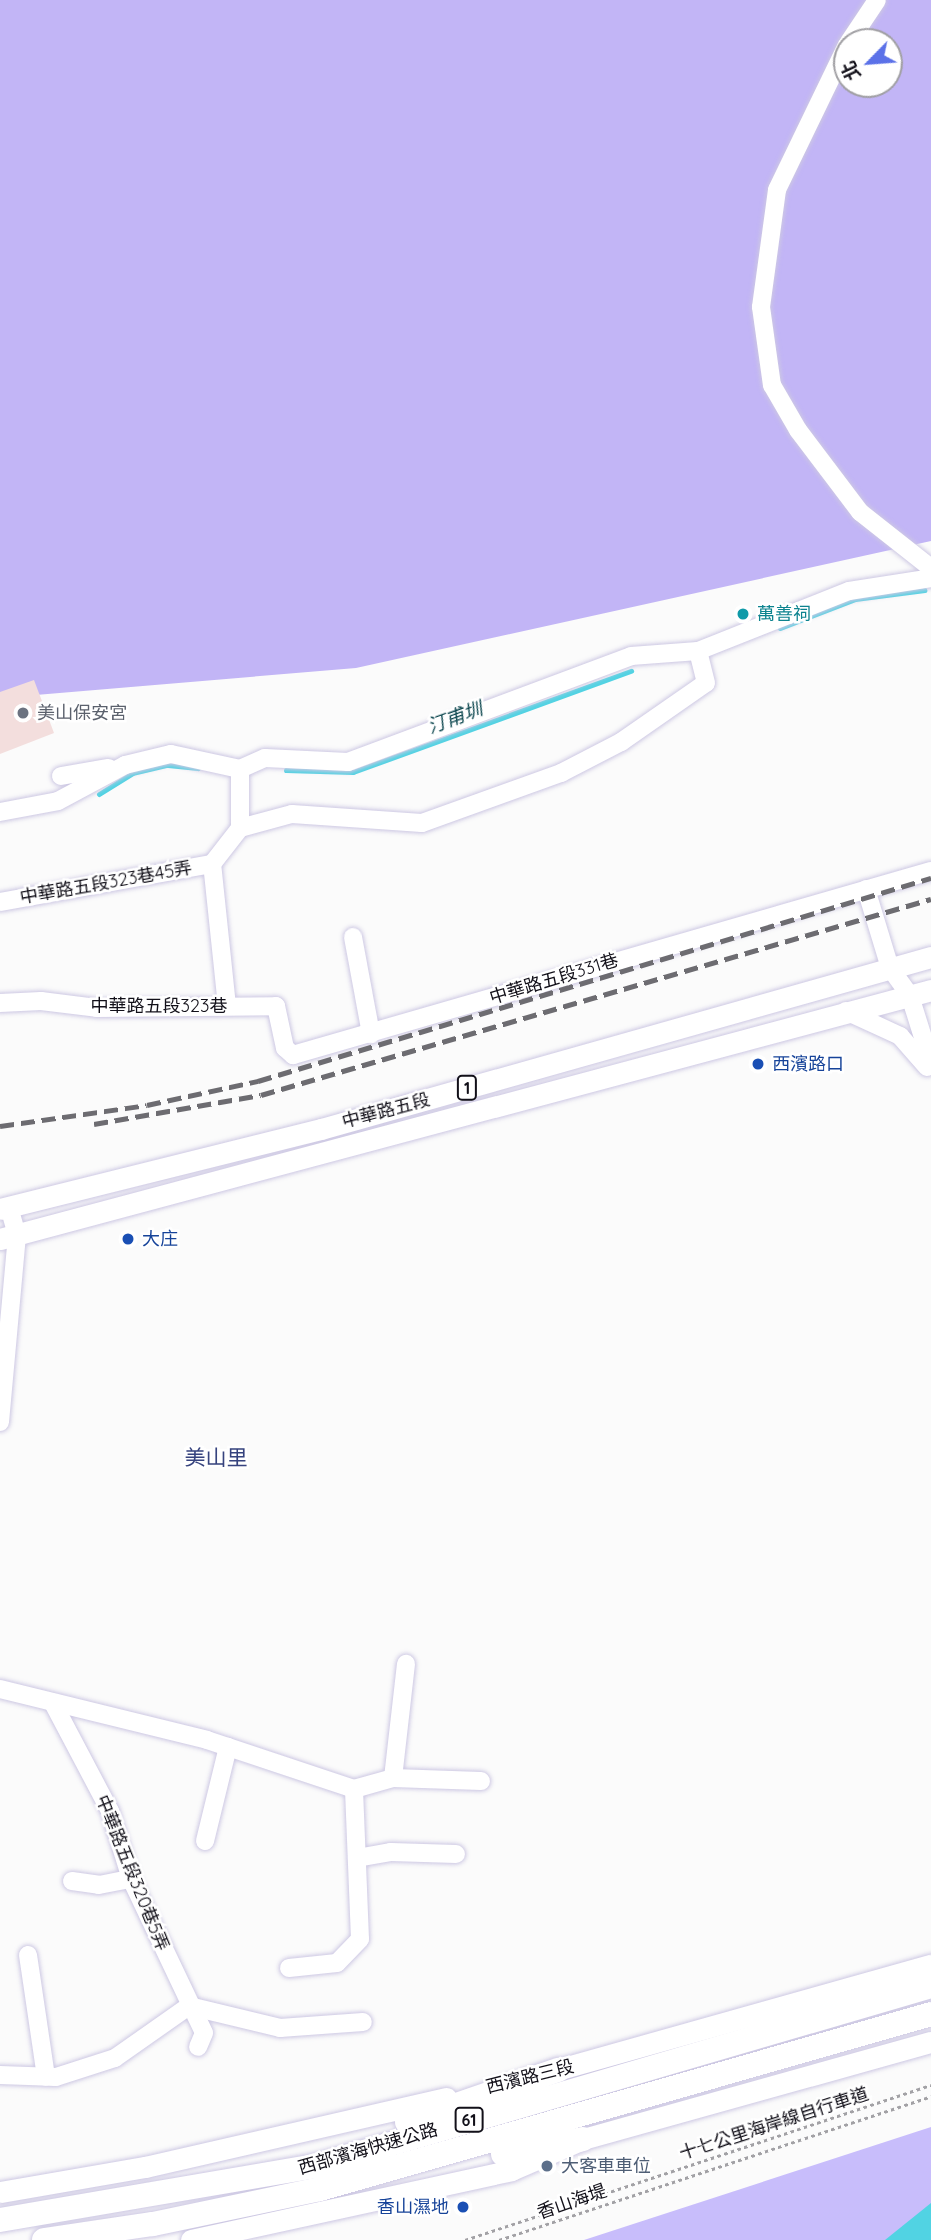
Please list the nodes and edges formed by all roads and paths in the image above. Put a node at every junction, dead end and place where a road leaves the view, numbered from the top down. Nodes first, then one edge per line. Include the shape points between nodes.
1 (877, 0) edge
2 (859, 28) edge
3 (833, 75) edge
4 (931, 568) edge
5 (931, 578) edge
6 (698, 652) junction
7 (125, 765) junction
8 (240, 769) junction
9 (61, 776) dead end
10 (0, 812) edge
11 (240, 828) junction
12 (212, 864) junction
13 (931, 871) edge
14 (866, 889) junction
15 (0, 902) edge
16 (353, 937) dead end
17 (931, 957) edge
18 (890, 968) junction
19 (931, 990) edge
20 (910, 996) junction
21 (0, 1003) edge
22 (226, 1006) junction
23 (276, 1006) joint
24 (846, 1011) junction
25 (371, 1034) junction
26 (569, 1060) junction
27 (931, 1063) edge
28 (931, 1073) edge
29 (579, 1088) junction
30 (5, 1208) edge
31 (9, 1237) edge
32 (0, 1422) edge
33 (406, 1664) dead end
34 (0, 1689) edge
35 (53, 1703) junction
36 (228, 1747) junction
37 (393, 1778) junction
38 (481, 1781) dead end
39 (354, 1789) junction
40 (205, 1841) dead end
41 (456, 1854) dead end
42 (357, 1858) junction
43 (131, 1879) junction
44 (72, 1881) dead end
45 (28, 1955) dead end
46 (931, 1965) edge
47 (289, 1968) dead end
48 (931, 1986) edge
49 (189, 2006) junction
50 (931, 2014) edge
51 (363, 2022) dead end
52 (931, 2042) edge
53 (198, 2047) dead end
54 (558, 2070) junction
55 (0, 2075) edge
56 (46, 2077) junction
57 (931, 2085) edge
58 (931, 2096) edge
59 (845, 2114) junction
60 (822, 2122) junction
61 (849, 2123) junction
62 (826, 2131) junction
63 (583, 2139) junction
64 (320, 2189) junction
65 (181, 2191) junction
66 (0, 2192) edge
67 (0, 2220) edge
68 (44, 2240) edge
69 (191, 2240) edge
70 (466, 2240) edge
71 (499, 2240) edge

1 - 2 street
3 - 4 street via 777,190 761,307 772,384 798,430 860,512
5 - 6 street via 849,591
6 - 8 street via 631,656 348,762 265,758
6 - 11 street via 706,683 621,742 561,773 422,823 292,814
7 - 8 street via 171,754
7 - 9 street
7 - 10 street via 58,801
8 - 11 street
11 - 12 street
12 - 15 street, 中華路五段323巷45弄
12 - 22 street
13 - 14 street, 中華路五段331巷
14 - 18 street
14 - 25 street, 中華路五段331巷
16 - 25 street
17 - 18 main road, 中華路五段 / 1
18 - 20 street
18 - 26 main road, 中華路五段 / 1
19 - 20 main road, 中華路五段 / 1
20 - 24 main road, 中華路五段 / 1
20 - 27 street
21 - 22 street, 中華路五段323巷 via 41,1001 97,1008
22 - 23 street, 中華路五段323巷
23 - 25 street, 中華路五段331巷 via 285,1048 293,1055
24 - 28 street via 900,1036
24 - 29 main road, 中華路五段 / 1
26 - 29 street
26 - 30 main road, 中華路五段 / 1
29 - 31 main road, 中華路五段 / 1
30 - 31 street
31 - 32 street
33 - 37 street
34 - 35 street
35 - 36 street
35 - 43 street, 中華路五段320巷5弄 via 110,1811
36 - 39 street
36 - 40 street
37 - 38 street
37 - 39 street
39 - 42 street
41 - 42 street via 391,1852
42 - 47 street via 360,1939 337,1964
43 - 44 street via 99,1885
43 - 49 street, 中華路五段320巷5弄
45 - 56 street
46 - 54 main road, 西濱路三段 / 61
48 - 65 highway, 西部濱海快速公路 / 61 via 316,2166
49 - 51 street via 280,2028
49 - 53 street, 中華路五段320巷5弄 via 204,2032
49 - 56 street via 115,2058
50 - 64 highway, 西部濱海快速公路 / 61
52 - 63 main road
54 - 65 highway via 314,2154
54 - 66 main road, 西濱路三段 / 61 via 312,2132
55 - 56 street
57 - 59 path, 十七公里海岸線自行車道
58 - 61 path, 香山海堤
59 - 60 path, 十七公里海岸線自行車道
59 - 61 path
60 - 62 path
60 - 70 path, 十七公里海岸線自行車道
61 - 62 path, 香山海堤
62 - 71 path, 香山海堤
63 - 64 highway
63 - 69 main road via 512,2170
64 - 68 highway, 西部濱海快速公路 / 61 via 153,2224
65 - 67 highway, 西部濱海快速公路 / 61

